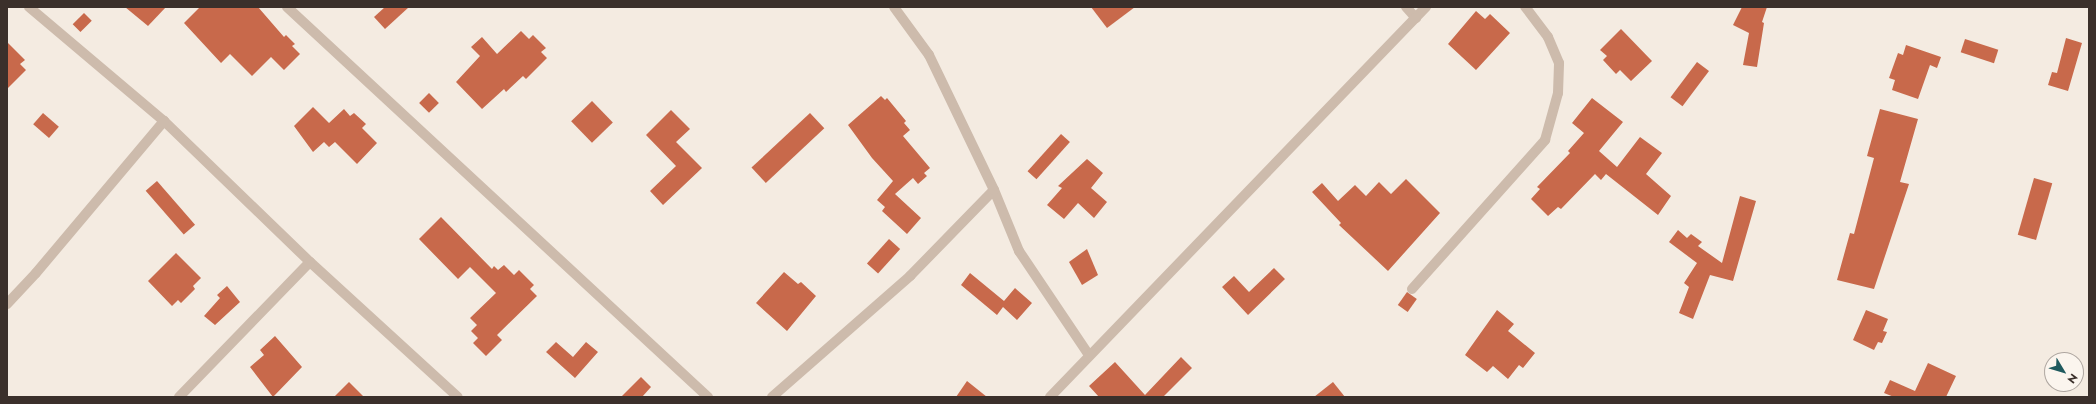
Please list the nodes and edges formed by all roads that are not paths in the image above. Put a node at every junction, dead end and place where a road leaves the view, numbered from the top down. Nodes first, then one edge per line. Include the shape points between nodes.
1 (29, 7) edge
2 (287, 7) edge
3 (894, 7) edge
4 (1406, 7) edge
5 (1426, 7) edge
6 (1525, 7) edge
7 (1416, 18) junction
8 (164, 121) junction
9 (994, 190) junction
10 (310, 262) junction
11 (1412, 289) dead end
12 (7, 304) edge
13 (1089, 355) junction
14 (179, 397) edge
15 (458, 397) edge
16 (708, 397) edge
17 (772, 397) edge
18 (1050, 397) edge

1 - 8 street
2 - 16 street
3 - 9 street via 929,55
4 - 7 street
5 - 7 street
6 - 11 street via 1548,37 1559,63 1558,92 1545,140
7 - 13 street
8 - 10 street
8 - 12 street
9 - 13 street via 1019,251
9 - 17 street via 910,276
10 - 14 street
10 - 15 street
13 - 18 street

